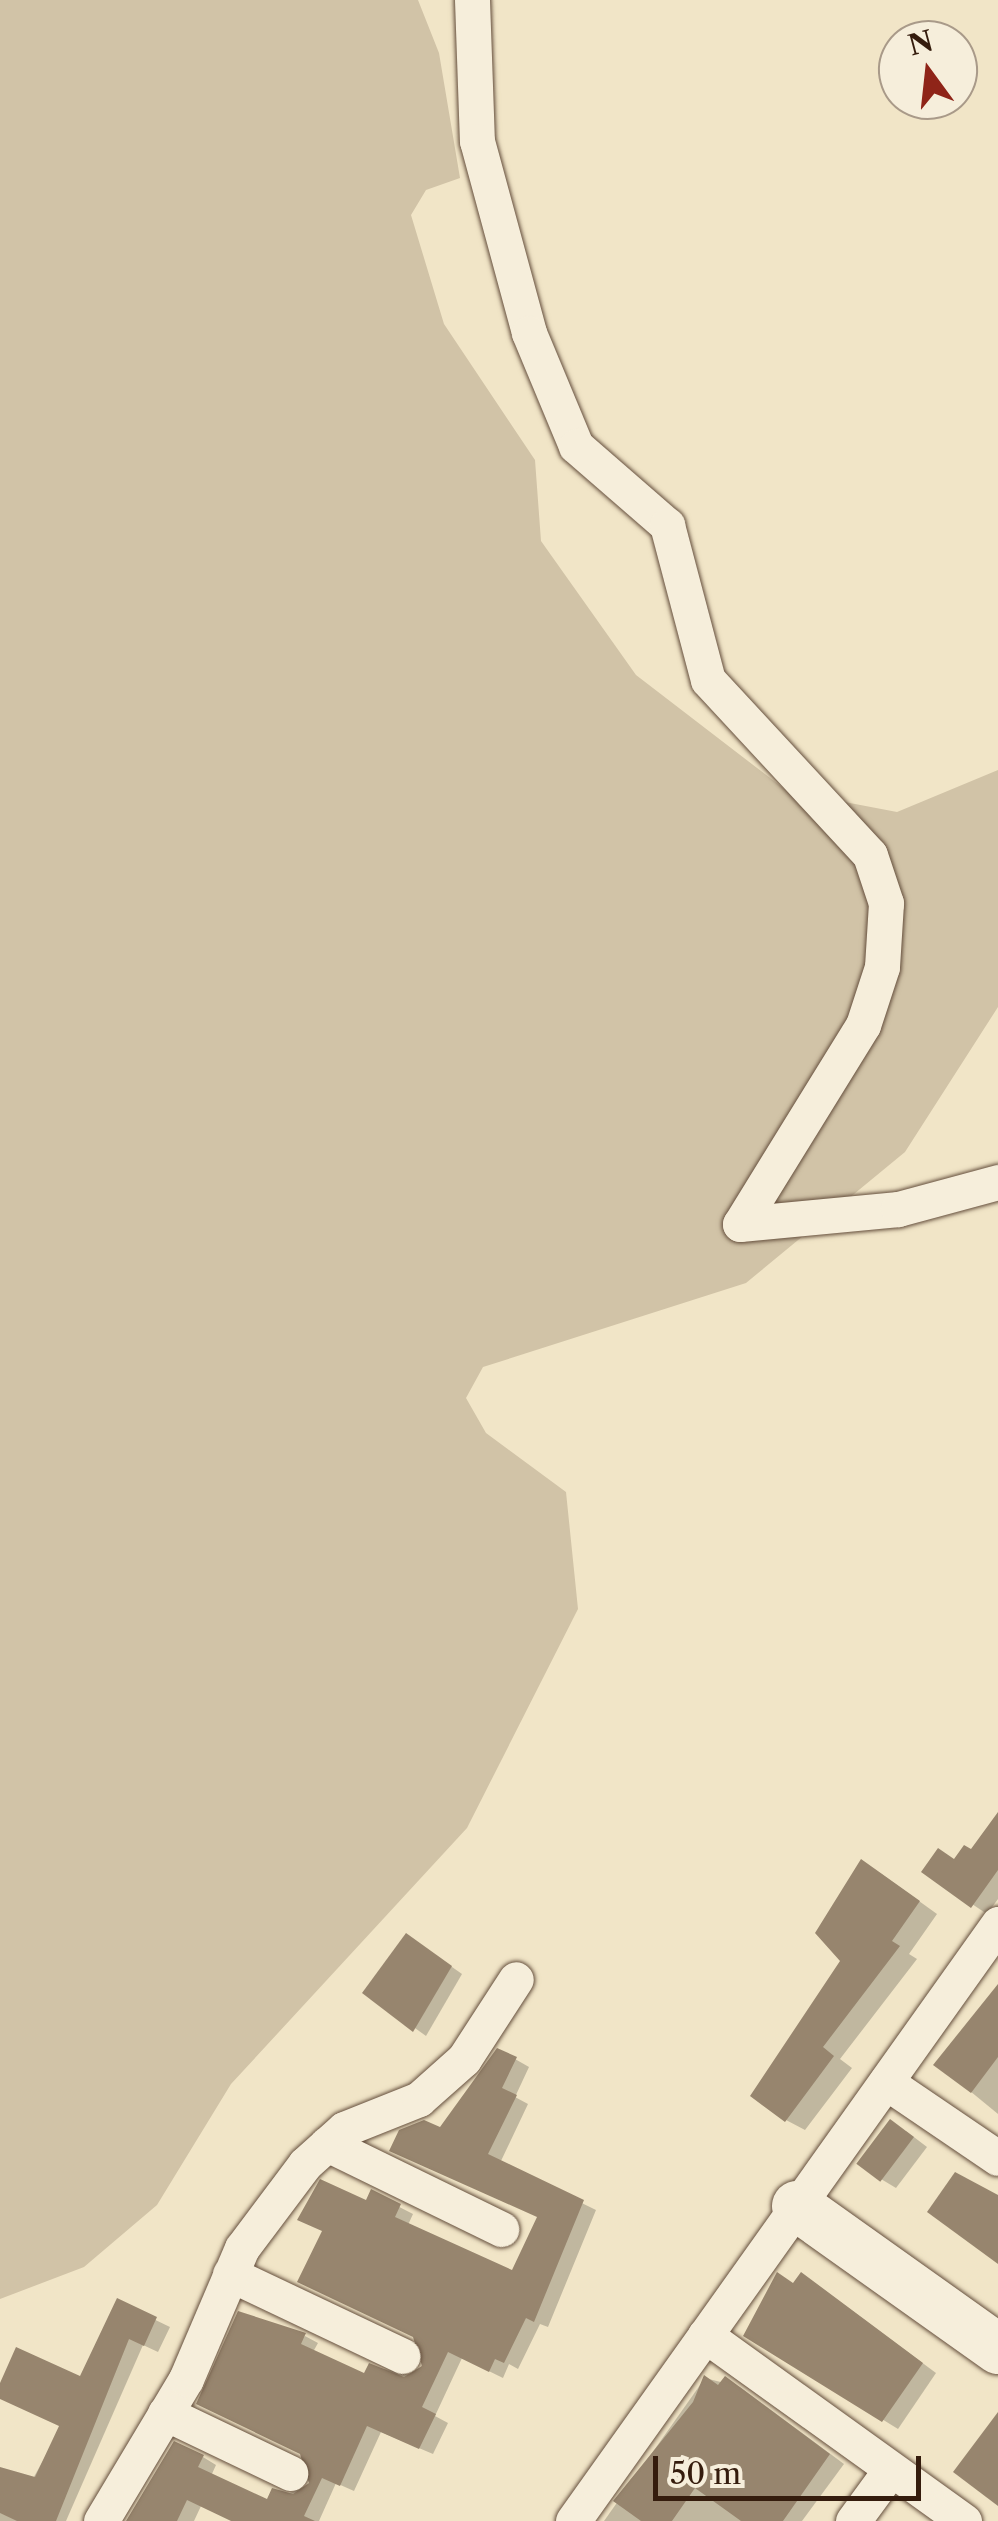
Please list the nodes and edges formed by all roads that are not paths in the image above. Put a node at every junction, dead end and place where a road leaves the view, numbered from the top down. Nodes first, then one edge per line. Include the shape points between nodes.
1 (472, 0) edge
2 (998, 1182) edge
3 (998, 1924) edge
4 (516, 1979) dead end
5 (886, 2082) junction
6 (327, 2144) junction
7 (998, 2158) edge
8 (798, 2206) junction
9 (501, 2228) dead end
10 (230, 2274) junction
11 (704, 2336) junction
12 (998, 2349) edge
13 (402, 2356) dead end
14 (165, 2413) junction
15 (891, 2469) junction
16 (290, 2473) dead end
17 (101, 2521) edge
18 (572, 2521) edge
19 (853, 2521) edge
20 (964, 2521) edge

1 - 2 street via 477,142 528,333 576,446 667,525 708,680 870,855 886,903 882,967 863,1024 740,1224 898,1209
3 - 5 street
4 - 6 street via 464,2059 419,2099 377,2111
5 - 7 street
5 - 8 street
6 - 9 street
6 - 10 street
8 - 11 street
8 - 12 street
10 - 13 street
10 - 14 street
11 - 15 street
11 - 18 street
14 - 16 street
14 - 17 street
15 - 19 street
15 - 20 street

